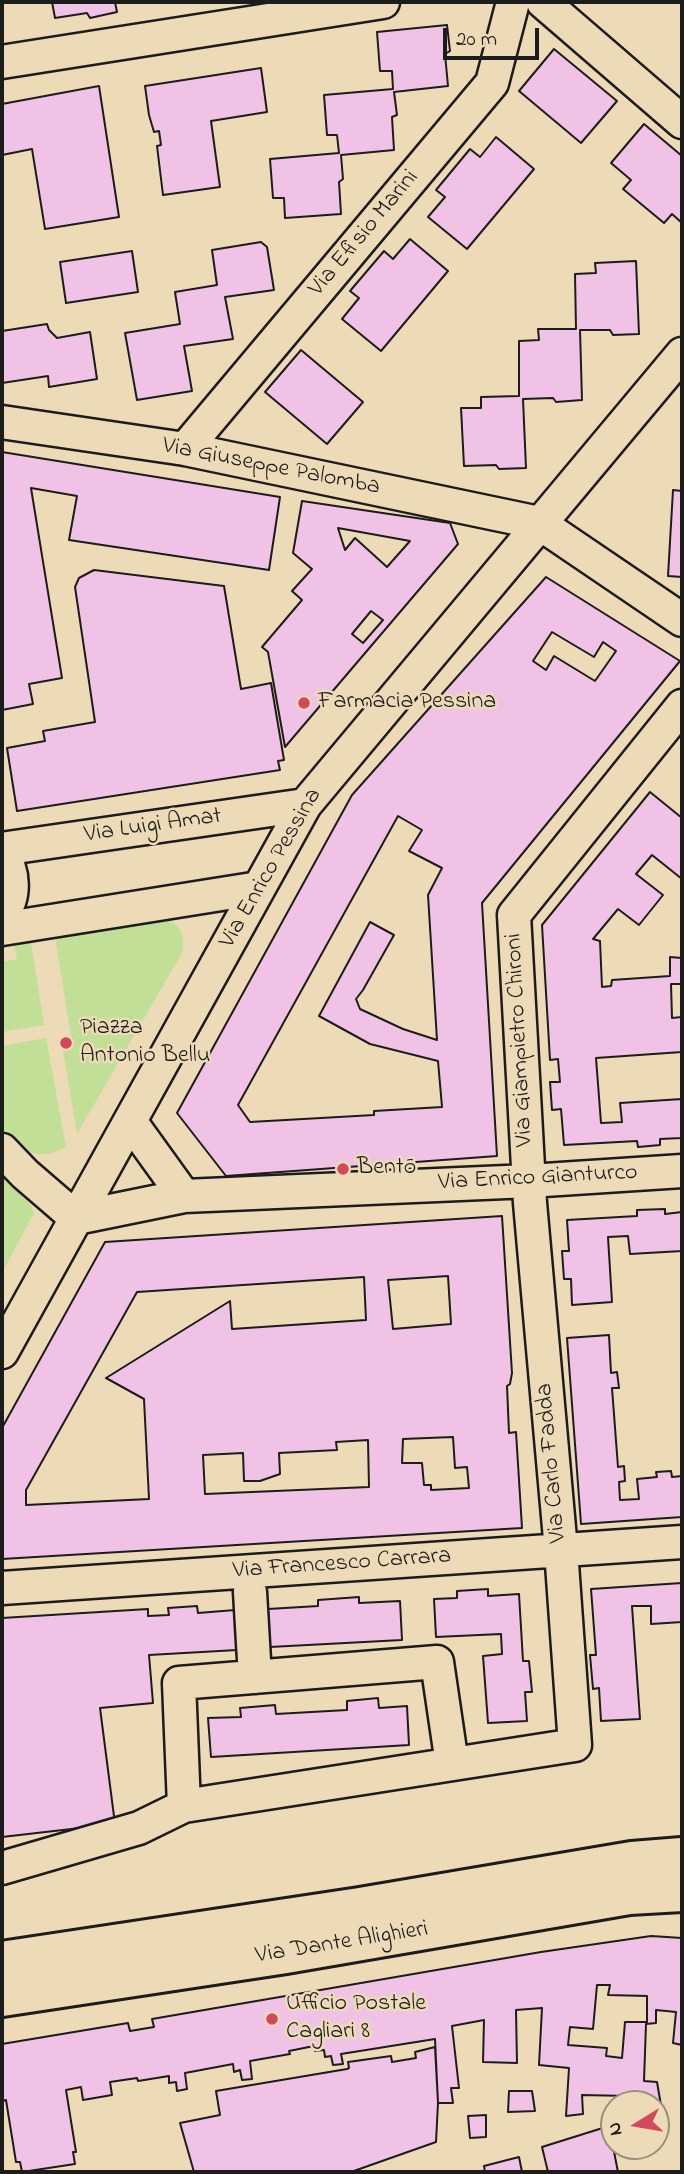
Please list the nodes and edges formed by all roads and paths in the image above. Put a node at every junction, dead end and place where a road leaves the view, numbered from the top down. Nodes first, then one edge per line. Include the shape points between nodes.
1 (383, 2) edge
2 (513, 2) edge
3 (543, 2) edge
4 (2, 62) edge
5 (682, 122) edge
6 (682, 354) edge
7 (2, 422) edge
8 (184, 449) junction
9 (539, 523) junction
10 (682, 620) edge
11 (682, 706) edge
12 (305, 804) junction
13 (2, 851) edge
14 (259, 888) junction
15 (2, 914) edge
16 (2, 929) edge
17 (130, 1121) junction
18 (2, 1150) edge
19 (682, 1171) edge
20 (529, 1181) junction
21 (184, 1196) junction
22 (76, 1218) junction
23 (7, 1343) edge
24 (682, 1542) edge
25 (561, 1550) junction
26 (2, 1588) edge
27 (250, 1592) dead end
28 (255, 1677) junction
29 (452, 1764) junction
30 (184, 1806) junction
31 (682, 1857) edge
32 (2, 1868) edge
33 (682, 1892) edge
34 (2, 1961) edge
35 (2, 1997) edge

1 - 4 street
2 - 8 street, Via Efisio Marini via 492,83
3 - 5 street
6 - 9 street, Via Enrico Pessina
7 - 8 street, Via Giuseppe Palomba
8 - 9 street, Via Giuseppe Palomba
9 - 10 street
9 - 12 street, Via Enrico Pessina
11 - 20 street, Via Giampietro Chironi via 514,915
12 - 13 street, Via Luigi Amat
12 - 14 street, Via Enrico Pessina
13 - 15 street, Via Luigi Amat via 13,887
14 - 16 street
14 - 17 street, Via Enrico Pessina
17 - 21 street
17 - 22 street, Via Enrico Pessina
18 - 22 street
19 - 20 street, Via Enrico Gianturco
20 - 21 street, Via Enrico Gianturco
20 - 25 street, Via Carlo Fadda
21 - 22 street, Via Enrico Gianturco
22 - 23 street, Via Enrico Pessina
24 - 25 street, Via Francesco Carrara
25 - 26 street, Via Francesco Carrara
25 - 29 street, Via Carlo Fadda via 575,1745
27 - 28 street
28 - 29 street via 437,1662
28 - 30 street via 179,1683
29 - 30 street
30 - 32 street via 139,1828
31 - 34 main road, Via Dante Alighieri via 632,1861
33 - 35 main road, Via Dante Alighieri via 629,1895

